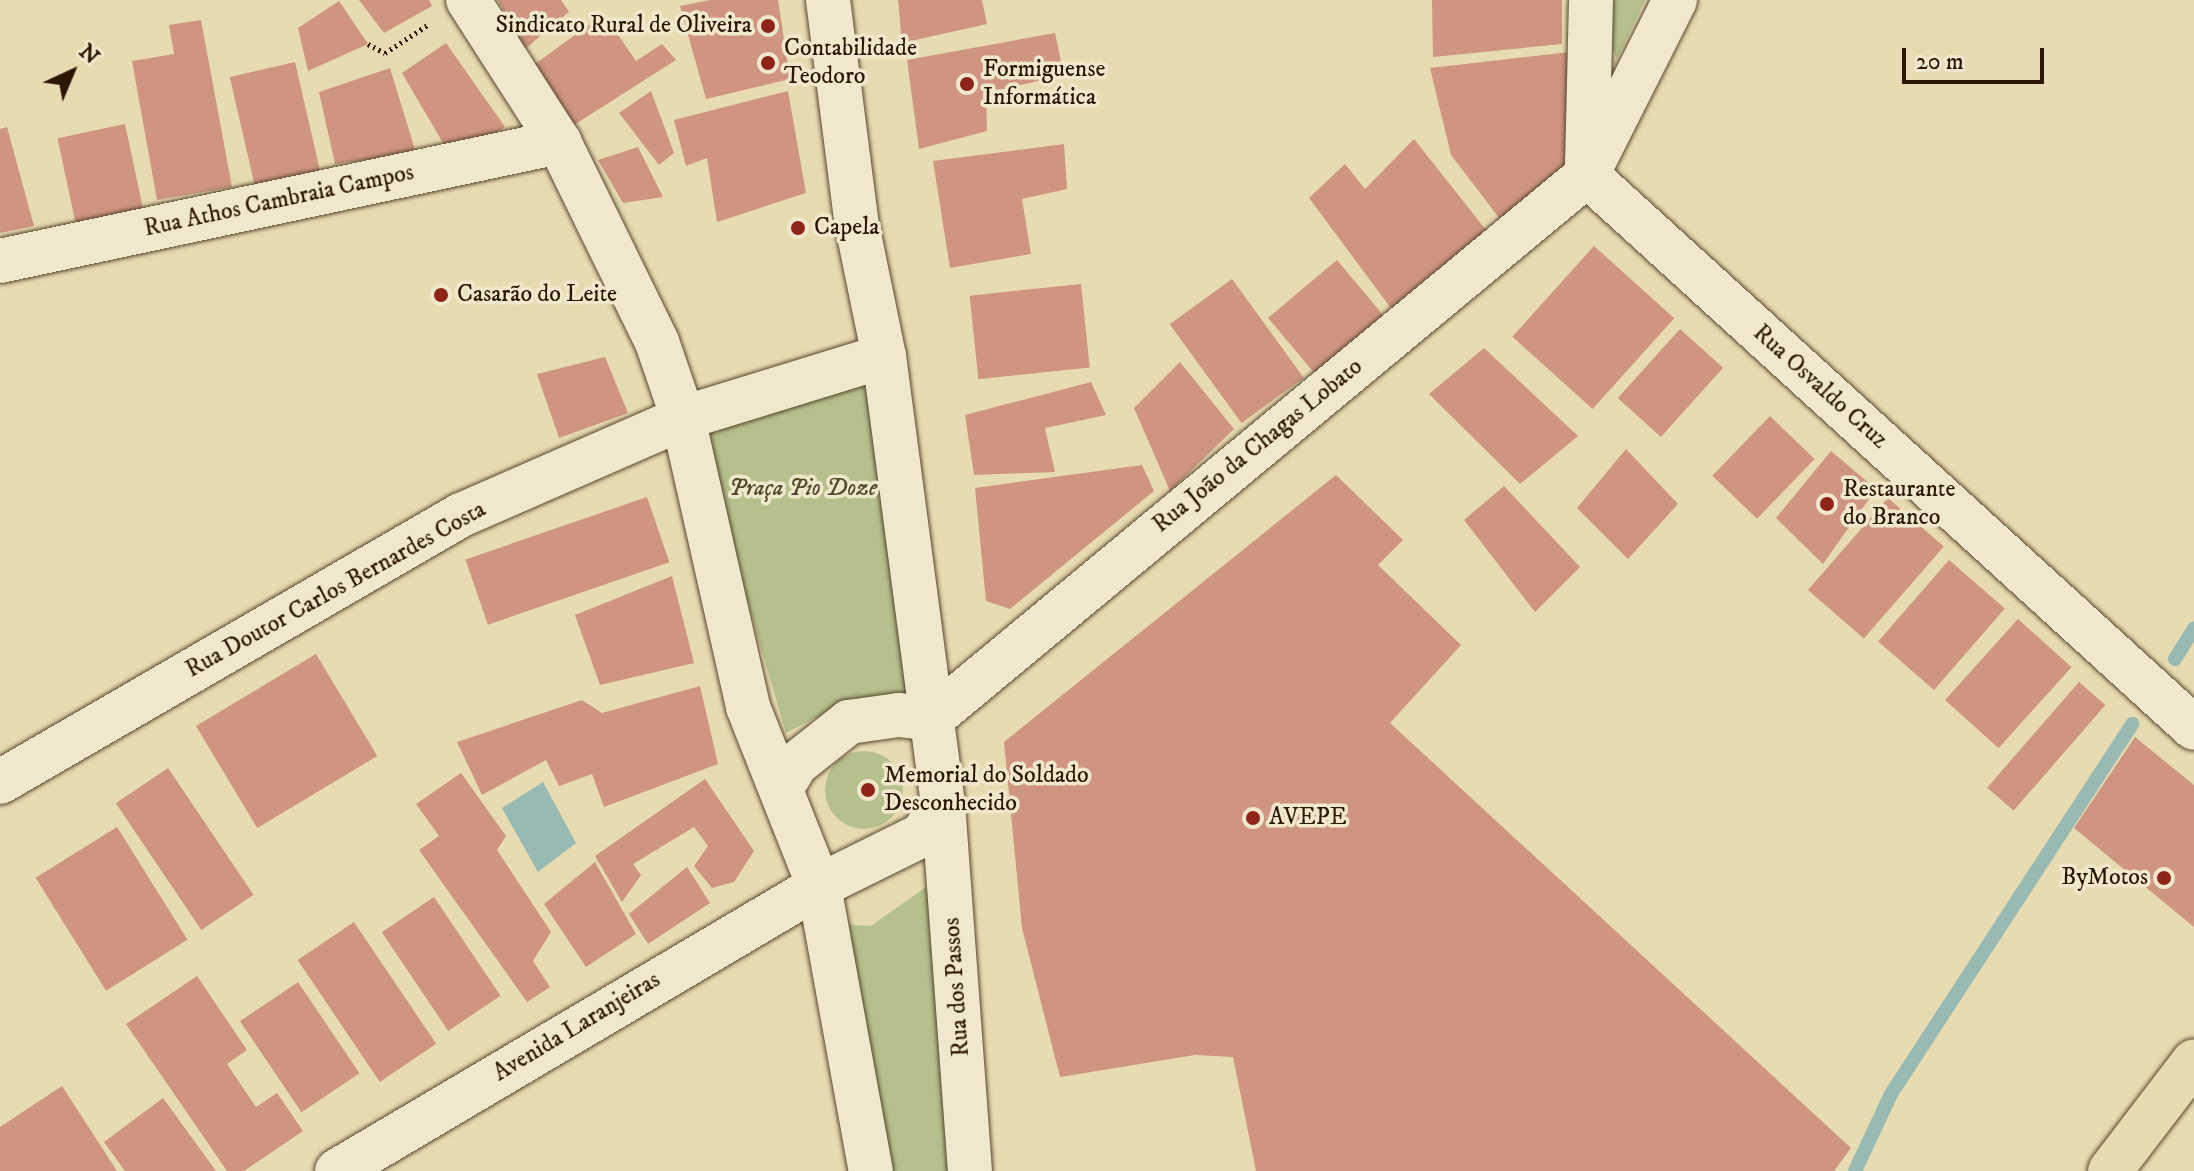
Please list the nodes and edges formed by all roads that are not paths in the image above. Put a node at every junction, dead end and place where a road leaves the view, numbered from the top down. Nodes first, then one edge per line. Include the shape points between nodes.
1 (828, 0) edge
2 (1591, 0) edge
3 (1675, 0) edge
4 (453, 9) edge
5 (559, 142) junction
6 (1587, 175) junction
7 (0, 261) edge
8 (884, 356) junction
9 (683, 418) junction
10 (931, 719) junction
11 (2194, 728) edge
12 (0, 782) edge
13 (781, 789) junction
14 (943, 804) junction
15 (819, 886) junction
16 (2194, 1061) edge
17 (337, 1171) edge
18 (871, 1171) edge
19 (970, 1171) edge
20 (2110, 1171) edge

1 - 8 street via 856,220
2 - 6 street
3 - 6 street
4 - 5 street
5 - 7 street, Rua Athos Cambraia Campos
5 - 9 street via 657,342
6 - 10 street, Rua João da Chagas Lobato
6 - 11 street, Rua Osvaldo Cruz
8 - 9 street
8 - 10 street
9 - 12 street, Rua Doutor Carlos Bernardes Costa via 461,515
9 - 13 street via 748,707
10 - 13 street via 899,715 849,722 796,764
10 - 14 street
13 - 15 street
14 - 15 street, Avenida Laranjeiras via 922,835
14 - 19 street, Rua dos Passos
15 - 17 street, Avenida Laranjeiras
15 - 18 street
16 - 20 main road

